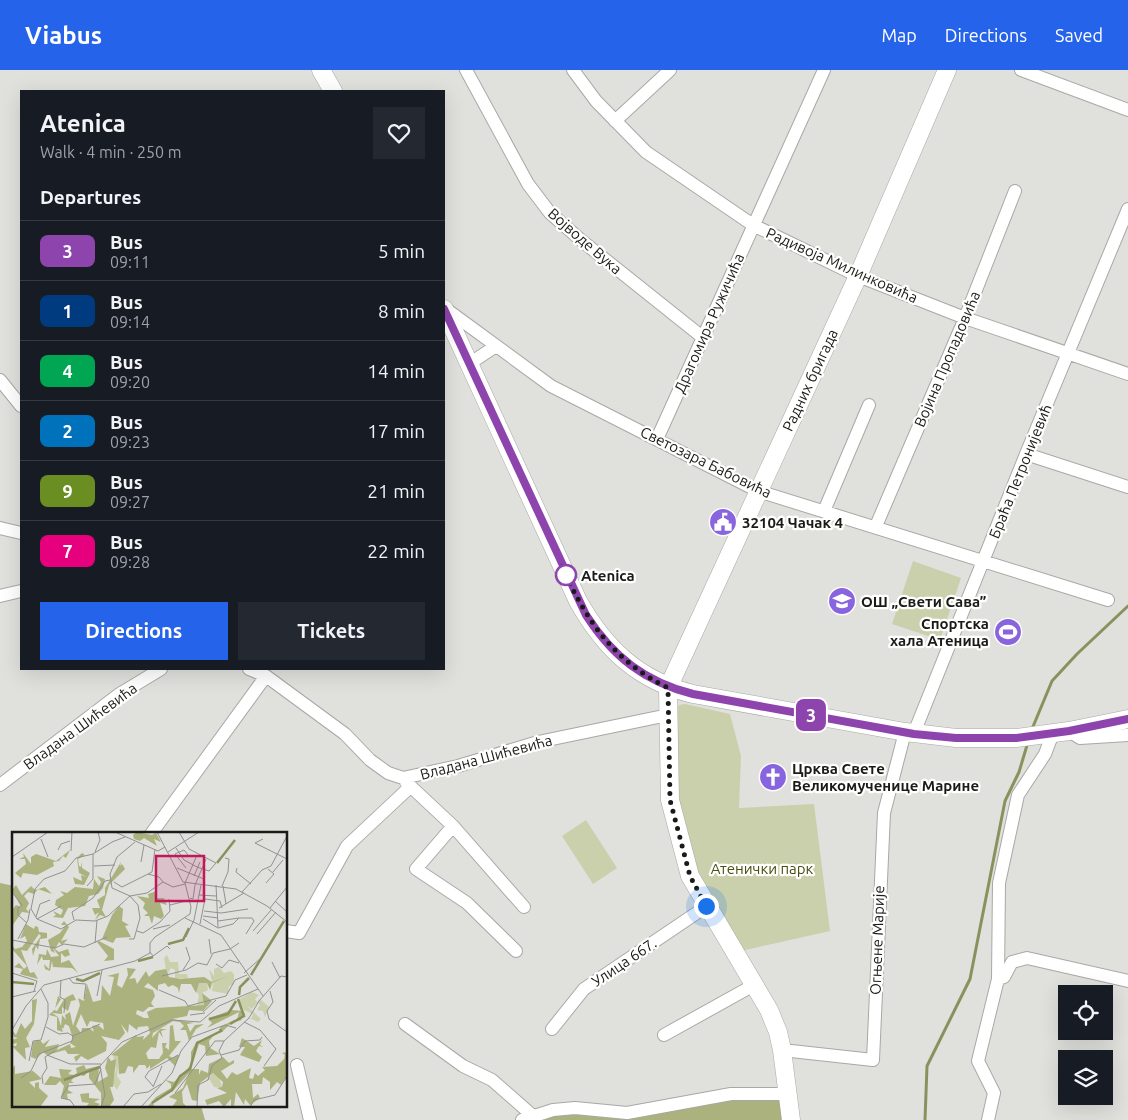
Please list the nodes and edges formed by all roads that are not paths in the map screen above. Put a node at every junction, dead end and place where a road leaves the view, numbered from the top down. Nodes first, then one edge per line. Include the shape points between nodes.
1 (321, 70) edge
2 (466, 70) edge
3 (573, 70) edge
4 (670, 70) edge
5 (824, 70) edge
6 (948, 70) edge
7 (1021, 70) edge
8 (331, 90) edge
9 (1128, 110) edge
10 (615, 121) junction
11 (1015, 191) dead end
12 (1128, 209) edge
13 (753, 225) junction
14 (858, 276) junction
15 (445, 310) edge
16 (445, 311) edge
17 (965, 318) junction
18 (702, 336) junction
19 (496, 346) junction
20 (1068, 353) junction
21 (469, 364) junction
22 (1128, 374) edge
23 (0, 380) edge
24 (20, 405) edge
25 (869, 405) dead end
26 (657, 439) junction
27 (1026, 454) junction
28 (1128, 487) edge
29 (758, 491) junction
30 (824, 511) junction
31 (876, 526) junction
32 (0, 528) edge
33 (20, 533) edge
34 (983, 561) junction
35 (20, 591) edge
36 (0, 596) edge
37 (1108, 600) dead end
38 (159, 670) edge
39 (251, 670) edge
40 (266, 676) junction
41 (668, 688) junction
42 (668, 715) junction
43 (1128, 719) edge
44 (910, 733) junction
45 (1056, 733) junction
46 (1128, 735) edge
47 (406, 783) junction
48 (0, 785) edge
49 (453, 826) junction
50 (152, 832) edge
51 (706, 906) junction
52 (524, 907) dead end
53 (288, 931) edge
54 (516, 951) dead end
55 (998, 979) junction
56 (1128, 980) edge
57 (754, 985) junction
58 (405, 1024) dead end
59 (552, 1030) dead end
60 (664, 1035) dead end
61 (782, 1050) junction
62 (297, 1065) dead end
63 (789, 1094) junction
64 (528, 1118) edge
65 (310, 1120) edge
66 (791, 1120) edge
67 (988, 1120) edge

1 - 8 street
2 - 18 street, Војводе Вука via 528,184 550,213
3 - 10 street, Радивоја Милинковића
4 - 10 street
5 - 13 street, Драгомира Ружичића
6 - 14 street, Радних бригада
7 - 9 street
10 - 13 street, Радивоја Милинковића via 646,152
11 - 17 street, Војина Пропадовића
12 - 20 street, Браћа Петронијевић
13 - 14 street, Радивоја Милинковића
13 - 18 street, Драгомира Ружичића
14 - 17 street, Радивоја Милинковића
14 - 29 street, Радних бригада
15 - 19 street, Светозара Бабовића
16 - 21 street
17 - 20 street, Радивоја Милинковића
17 - 31 street, Војина Пропадовића
18 - 26 street, Драгомира Ружичића
19 - 21 street
19 - 26 street, Светозара Бабовића via 550,386
20 - 22 street, Радивоја Милинковића
20 - 27 street, Браћа Петронијевић
21 - 41 street via 586,615 621,657
23 - 24 street
25 - 30 street
26 - 29 street, Светозара Бабовића
27 - 28 street
27 - 34 street, Браћа Петронијевић
29 - 30 street, Светозара Бабовића
29 - 41 street, Радних бригада
30 - 31 street, Светозара Бабовића
31 - 34 street, Светозара Бабовића
32 - 33 street
34 - 37 street, Светозара Бабовића
34 - 44 street, Браћа Петронијевић
35 - 36 street
38 - 48 street, Владана Шићевића via 118,695
39 - 40 street, Владана Шићевића
40 - 47 street, Владана Шићевића via 344,734 370,760
40 - 50 street
41 - 42 street
41 - 44 street
42 - 47 street, Владана Шићевића via 538,742
42 - 51 street via 673,815 690,876
43 - 45 street
44 - 45 street via 977,739
44 - 61 street, Огњене Марије via 884,813 873,1060
45 - 46 street via 1080,738
45 - 55 street via 1018,795 999,883
47 - 49 street
47 - 53 street via 347,846 299,932
49 - 52 street
49 - 54 street via 416,869 467,903
51 - 57 street
51 - 59 street, Улица 667. via 584,989
55 - 56 street via 1004,977 1012,962 1027,958
55 - 67 street via 978,1061 994,1093
57 - 60 street
57 - 61 street via 769,1010
58 - 64 street via 463,1066 492,1080
61 - 63 street
62 - 65 street
63 - 64 street via 731,1094 627,1113 575,1108 553,1110
63 - 66 street

